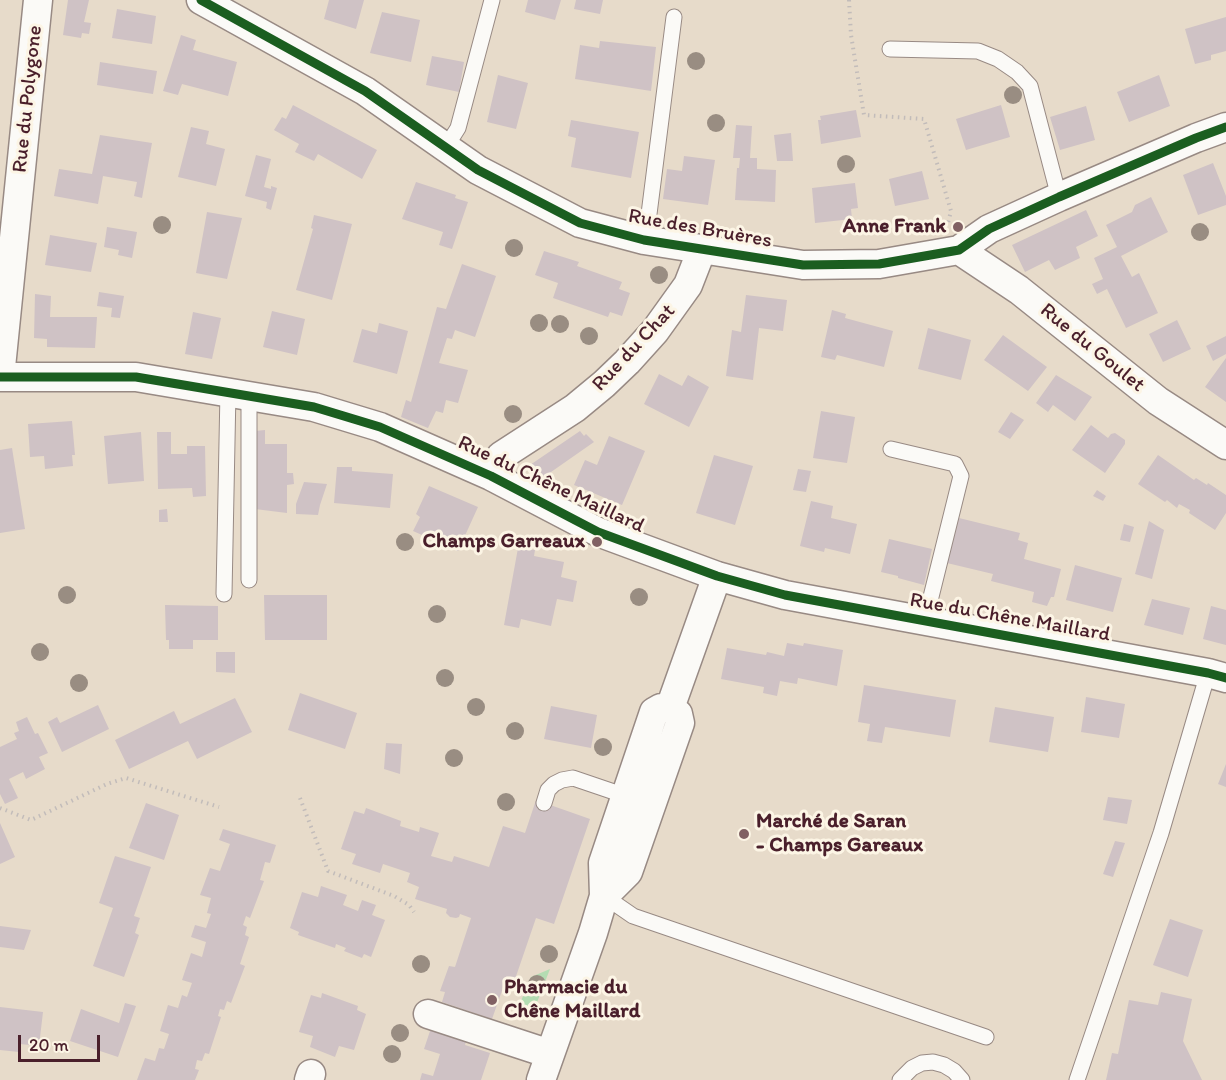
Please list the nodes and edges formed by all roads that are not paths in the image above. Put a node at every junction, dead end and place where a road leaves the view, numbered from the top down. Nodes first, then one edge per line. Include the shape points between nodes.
1 (38, 0) edge
2 (201, 0) edge
3 (492, 0) edge
4 (674, 17) dead end
5 (890, 49) dead end
6 (1226, 127) edge
7 (446, 147) junction
8 (1059, 197) junction
9 (953, 238) junction
10 (644, 240) junction
11 (702, 249) junction
12 (0, 377) edge
13 (238, 393) junction
14 (1226, 445) edge
15 (891, 449) dead end
16 (491, 476) junction
17 (717, 576) junction
18 (249, 580) dead end
19 (224, 594) dead end
20 (925, 621) junction
21 (1217, 675) edge
22 (670, 708) junction
23 (626, 796) junction
24 (544, 803) dead end
25 (604, 896) junction
26 (428, 1014) dead end
27 (986, 1037) dead end
28 (546, 1067) edge
29 (900, 1080) edge
30 (962, 1080) edge
31 (1077, 1080) edge

1 - 12 street, Rue du Polygone
2 - 7 street, Rue des Bruères via 365,91
3 - 7 lane via 458,128
4 - 10 lane
5 - 8 lane via 978,51 1017,72 1030,86
6 - 8 street, Rue des Bruères
7 - 10 street, Rue des Bruères via 478,170 580,223
8 - 9 street, Rue des Bruères via 989,229
9 - 11 street, Rue des Bruères via 879,264 803,265
9 - 14 street, Rue du Goulet via 1158,401
10 - 11 street, Rue des Bruères
11 - 16 street, Rue du Chat via 692,278 679,299 627,362 575,408 501,456
12 - 13 street, Rue du Chêne Maillard via 136,377
13 - 16 street, Rue du Chêne Maillard via 314,407 380,427
13 - 18 lane
13 - 19 lane
15 - 20 lane via 955,464 961,476
16 - 17 street, Rue du Chêne Maillard via 598,532
17 - 20 street, Rue du Chêne Maillard via 785,595
17 - 22 street
20 - 21 street, Rue du Chêne Maillard
21 - 31 lane
22 - 23 street via 654,712
22 - 25 street via 678,714 680,723 632,861 628,872
23 - 24 lane via 573,778 554,784
23 - 25 street via 603,863
25 - 27 lane via 633,916
25 - 28 street
26 - 28 street
29 - 30 lane via 912,1068 933,1062 954,1071

